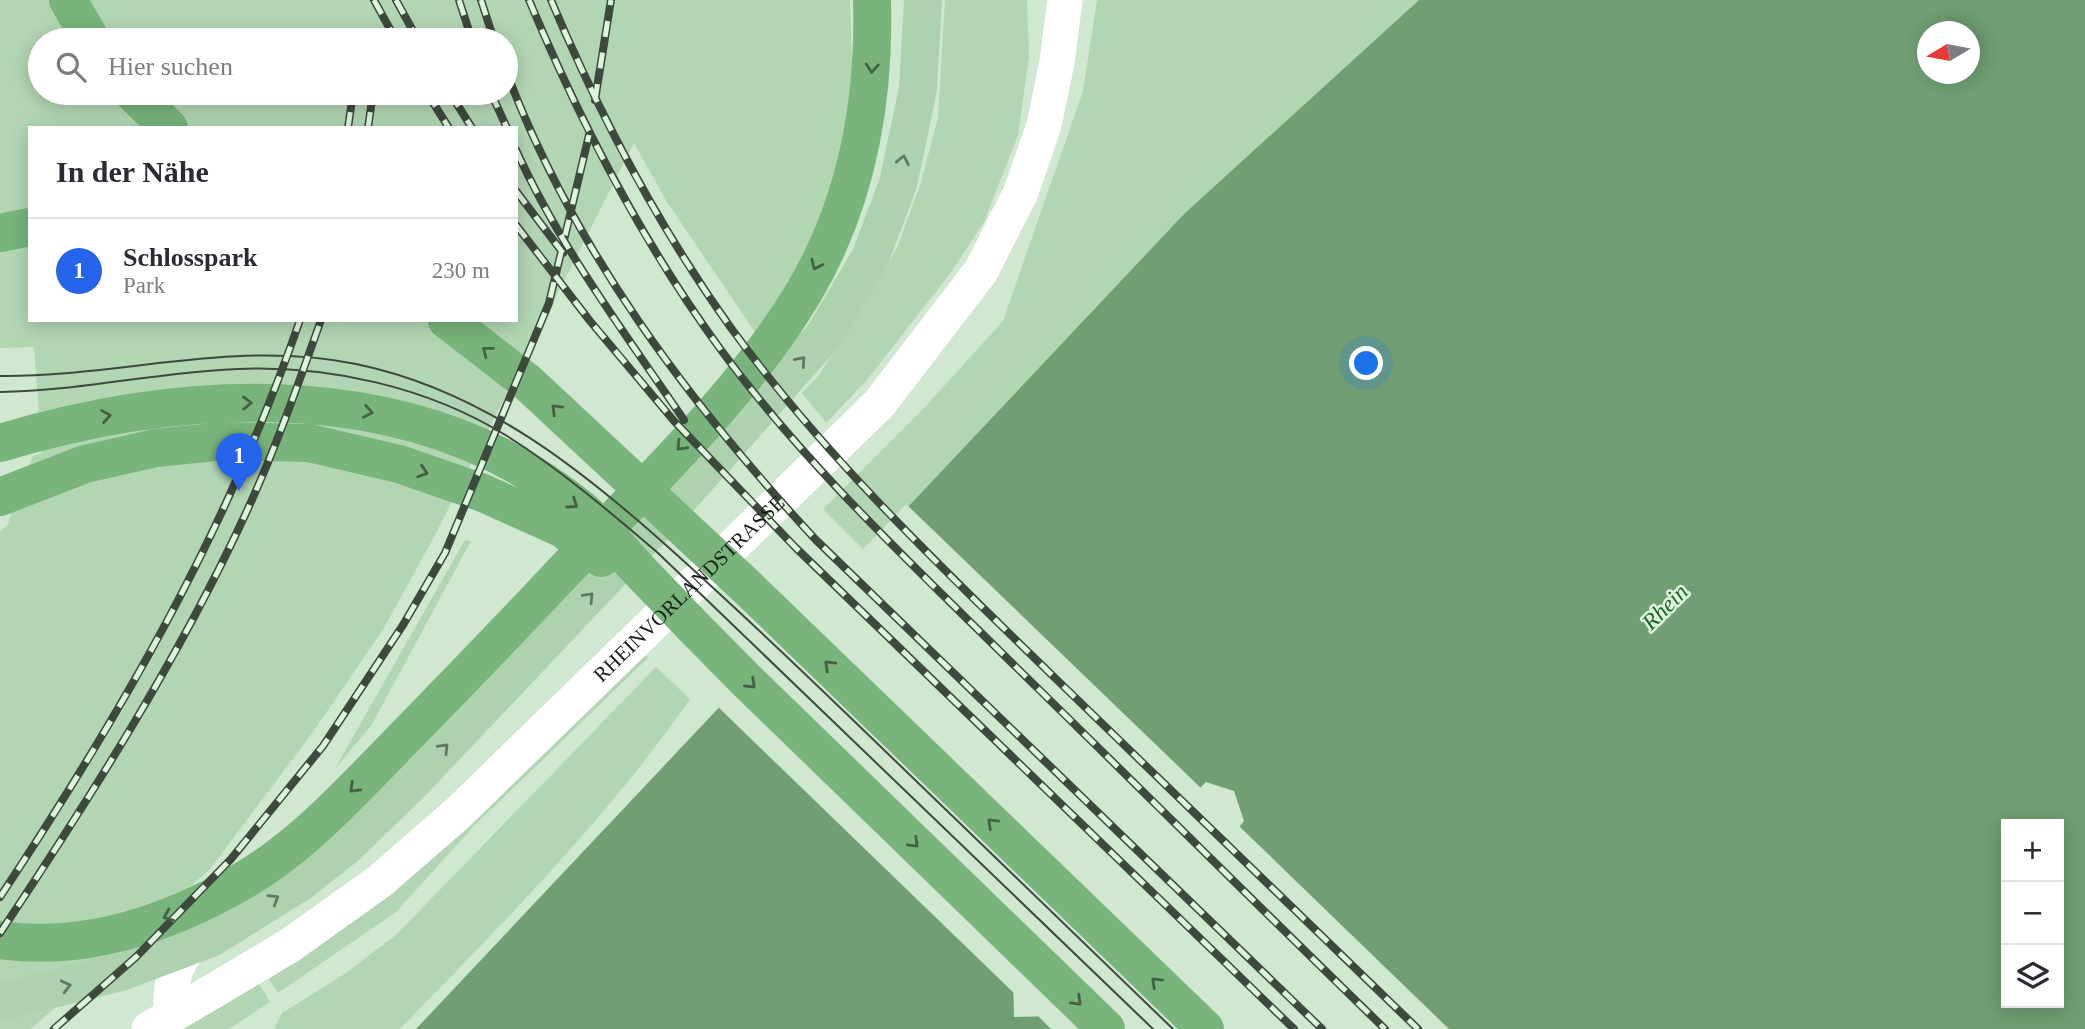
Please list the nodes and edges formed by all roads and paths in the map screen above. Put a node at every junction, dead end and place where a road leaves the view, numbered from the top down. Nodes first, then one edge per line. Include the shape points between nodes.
1 (68, 0) edge
2 (872, 0) edge
3 (923, 0) edge
4 (1061, 7) edge
5 (84, 28) edge
6 (145, 105) edge
7 (166, 125) edge
8 (28, 227) edge
9 (0, 233) edge
10 (450, 322) edge
11 (0, 443) edge
12 (0, 497) edge
13 (702, 636) junction
14 (206, 927) dead end
15 (0, 940) edge
16 (0, 1002) edge
17 (160, 1022) edge
18 (1106, 1029) edge
19 (1205, 1029) edge

1 - 5 highway
2 -> 15 highway via 873,67 866,125 845,203 804,290 740,382 505,635 356,787 252,876 143,927 93,940 33,945
16 -> 3 main road via 121,972 211,938 299,883 346,846 542,647 825,334 870,258 898,184 918,89
4 - 17 street, RHEINVORLANDSTRASSE via 1057,62 1044,125 1021,192 981,271 878,404 457,814 341,912
6 - 7 highway
8 - 9 highway
19 -> 10 highway via 749,589 527,382
11 -> 13 highway via 145,409 195,404 360,410 415,422 510,462 582,510
12 -> 13 highway via 85,464 192,444 309,443 399,464 484,493 563,529
13 -> 18 highway
14 - 17 street via 179,958

